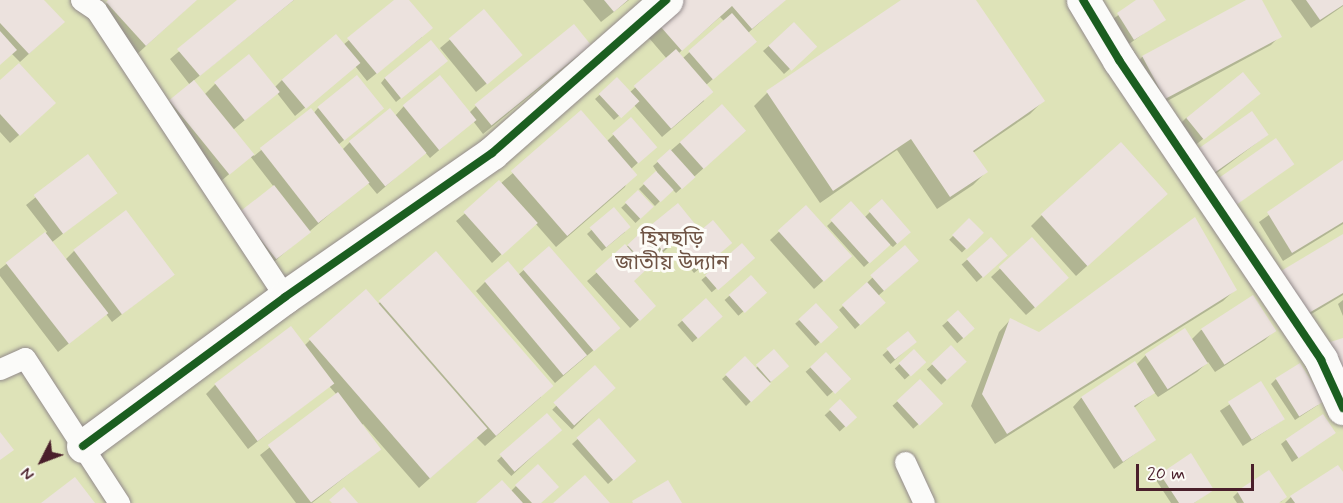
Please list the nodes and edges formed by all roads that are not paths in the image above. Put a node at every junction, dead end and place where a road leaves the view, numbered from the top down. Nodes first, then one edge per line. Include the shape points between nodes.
1 (81, 0) edge
2 (666, 0) edge
3 (1083, 0) edge
4 (285, 297) junction
5 (0, 369) edge
6 (1343, 408) edge
7 (83, 446) junction
8 (905, 462) dead end
9 (119, 503) edge
10 (924, 503) edge

1 - 4 lane via 96,10
2 - 4 street via 492,153
3 - 6 street via 1119,60 1321,360
4 - 7 street
5 - 7 lane via 25,358
7 - 9 lane
8 - 10 lane

